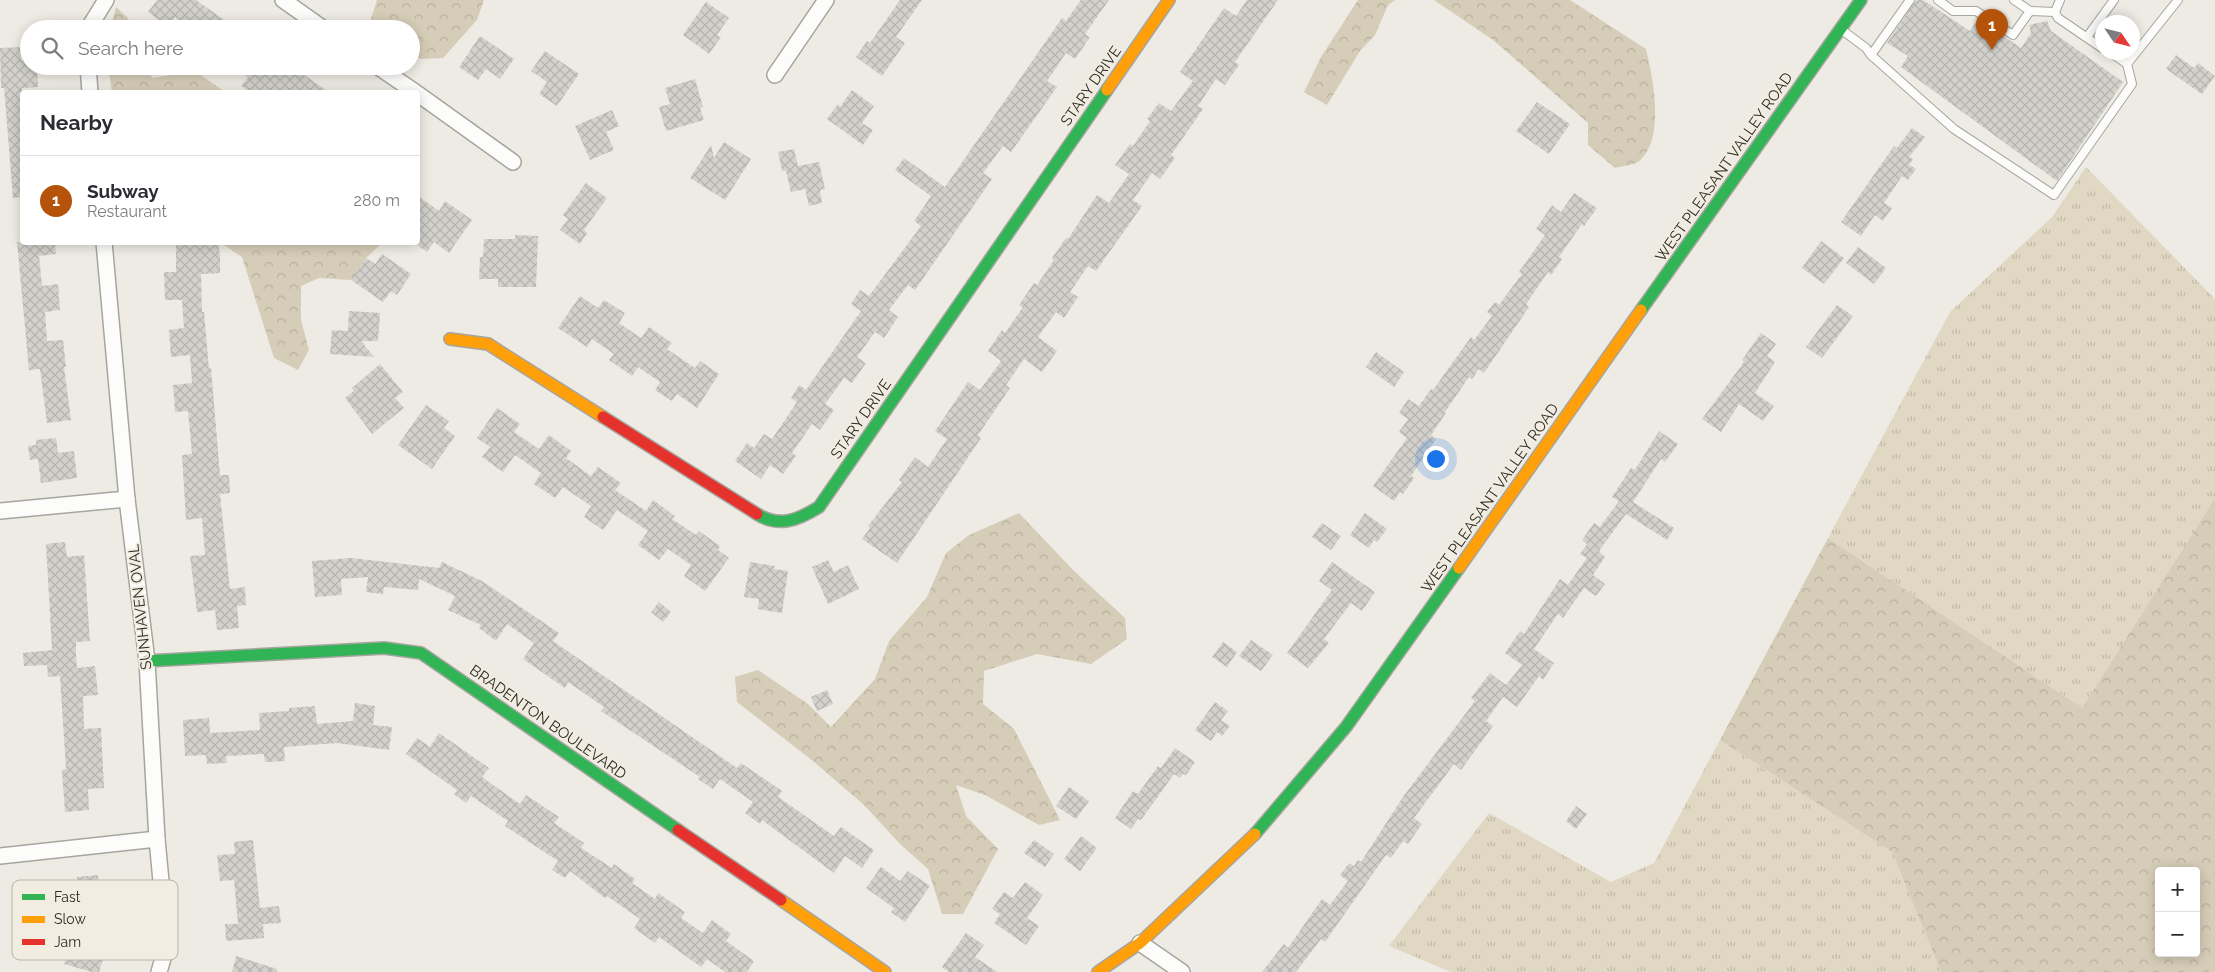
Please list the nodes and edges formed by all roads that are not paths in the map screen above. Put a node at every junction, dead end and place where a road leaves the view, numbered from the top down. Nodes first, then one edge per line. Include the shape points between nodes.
1 (106, 0) edge
2 (283, 0) edge
3 (826, 0) edge
4 (1169, 0) edge
5 (1861, 0) edge
6 (1910, 0) edge
7 (1938, 0) edge
8 (2014, 0) edge
9 (2060, 0) edge
10 (2114, 0) edge
11 (2178, 0) edge
12 (2030, 12) junction
13 (2055, 12) junction
14 (94, 20) edge
15 (311, 20) edge
16 (1840, 29) junction
17 (2087, 37) junction
18 (2095, 43) edge
19 (1871, 55) junction
20 (2121, 60) edge
21 (2127, 64) junction
22 (89, 75) edge
23 (390, 75) edge
24 (775, 75) dead end
25 (90, 90) edge
26 (410, 90) edge
27 (420, 97) edge
28 (513, 162) dead end
29 (104, 245) edge
30 (450, 339) dead end
31 (127, 499) junction
32 (0, 511) edge
33 (147, 661) junction
34 (157, 839) junction
35 (0, 856) edge
36 (160, 880) edge
37 (1140, 943) junction
38 (885, 972) edge
39 (1098, 972) edge
40 (1182, 972) edge

1 - 14 street
2 - 15 street
3 - 24 street
4 - 30 street, STARY DRIVE via 819,506 797,520 768,521 488,344
5 - 16 street, WEST PLEASANT VALLEY ROAD
6 - 19 lane
7 - 12 lane via 1953,10 1976,11 2013,35
8 - 12 lane
9 - 13 lane
10 - 17 lane
11 - 21 lane
12 - 13 lane
13 - 17 lane via 2058,18
16 - 19 lane
16 - 37 street, WEST PLEASANT VALLEY ROAD via 1346,727 1262,827
17 - 18 lane
19 - 21 lane via 1954,129 2054,196 2132,84
20 - 21 lane
22 - 25 street
23 - 26 street
27 - 28 street
29 - 31 street, SUNHAVEN OVAL
31 - 32 street
31 - 33 street, SUNHAVEN OVAL
33 - 34 street, SUNHAVEN OVAL
33 - 38 street, BRADENTON BOULEVARD via 384,648 421,653
34 - 35 street
34 - 36 street, SUNHAVEN OVAL
37 - 39 street, WEST PLEASANT VALLEY ROAD
37 - 40 street

